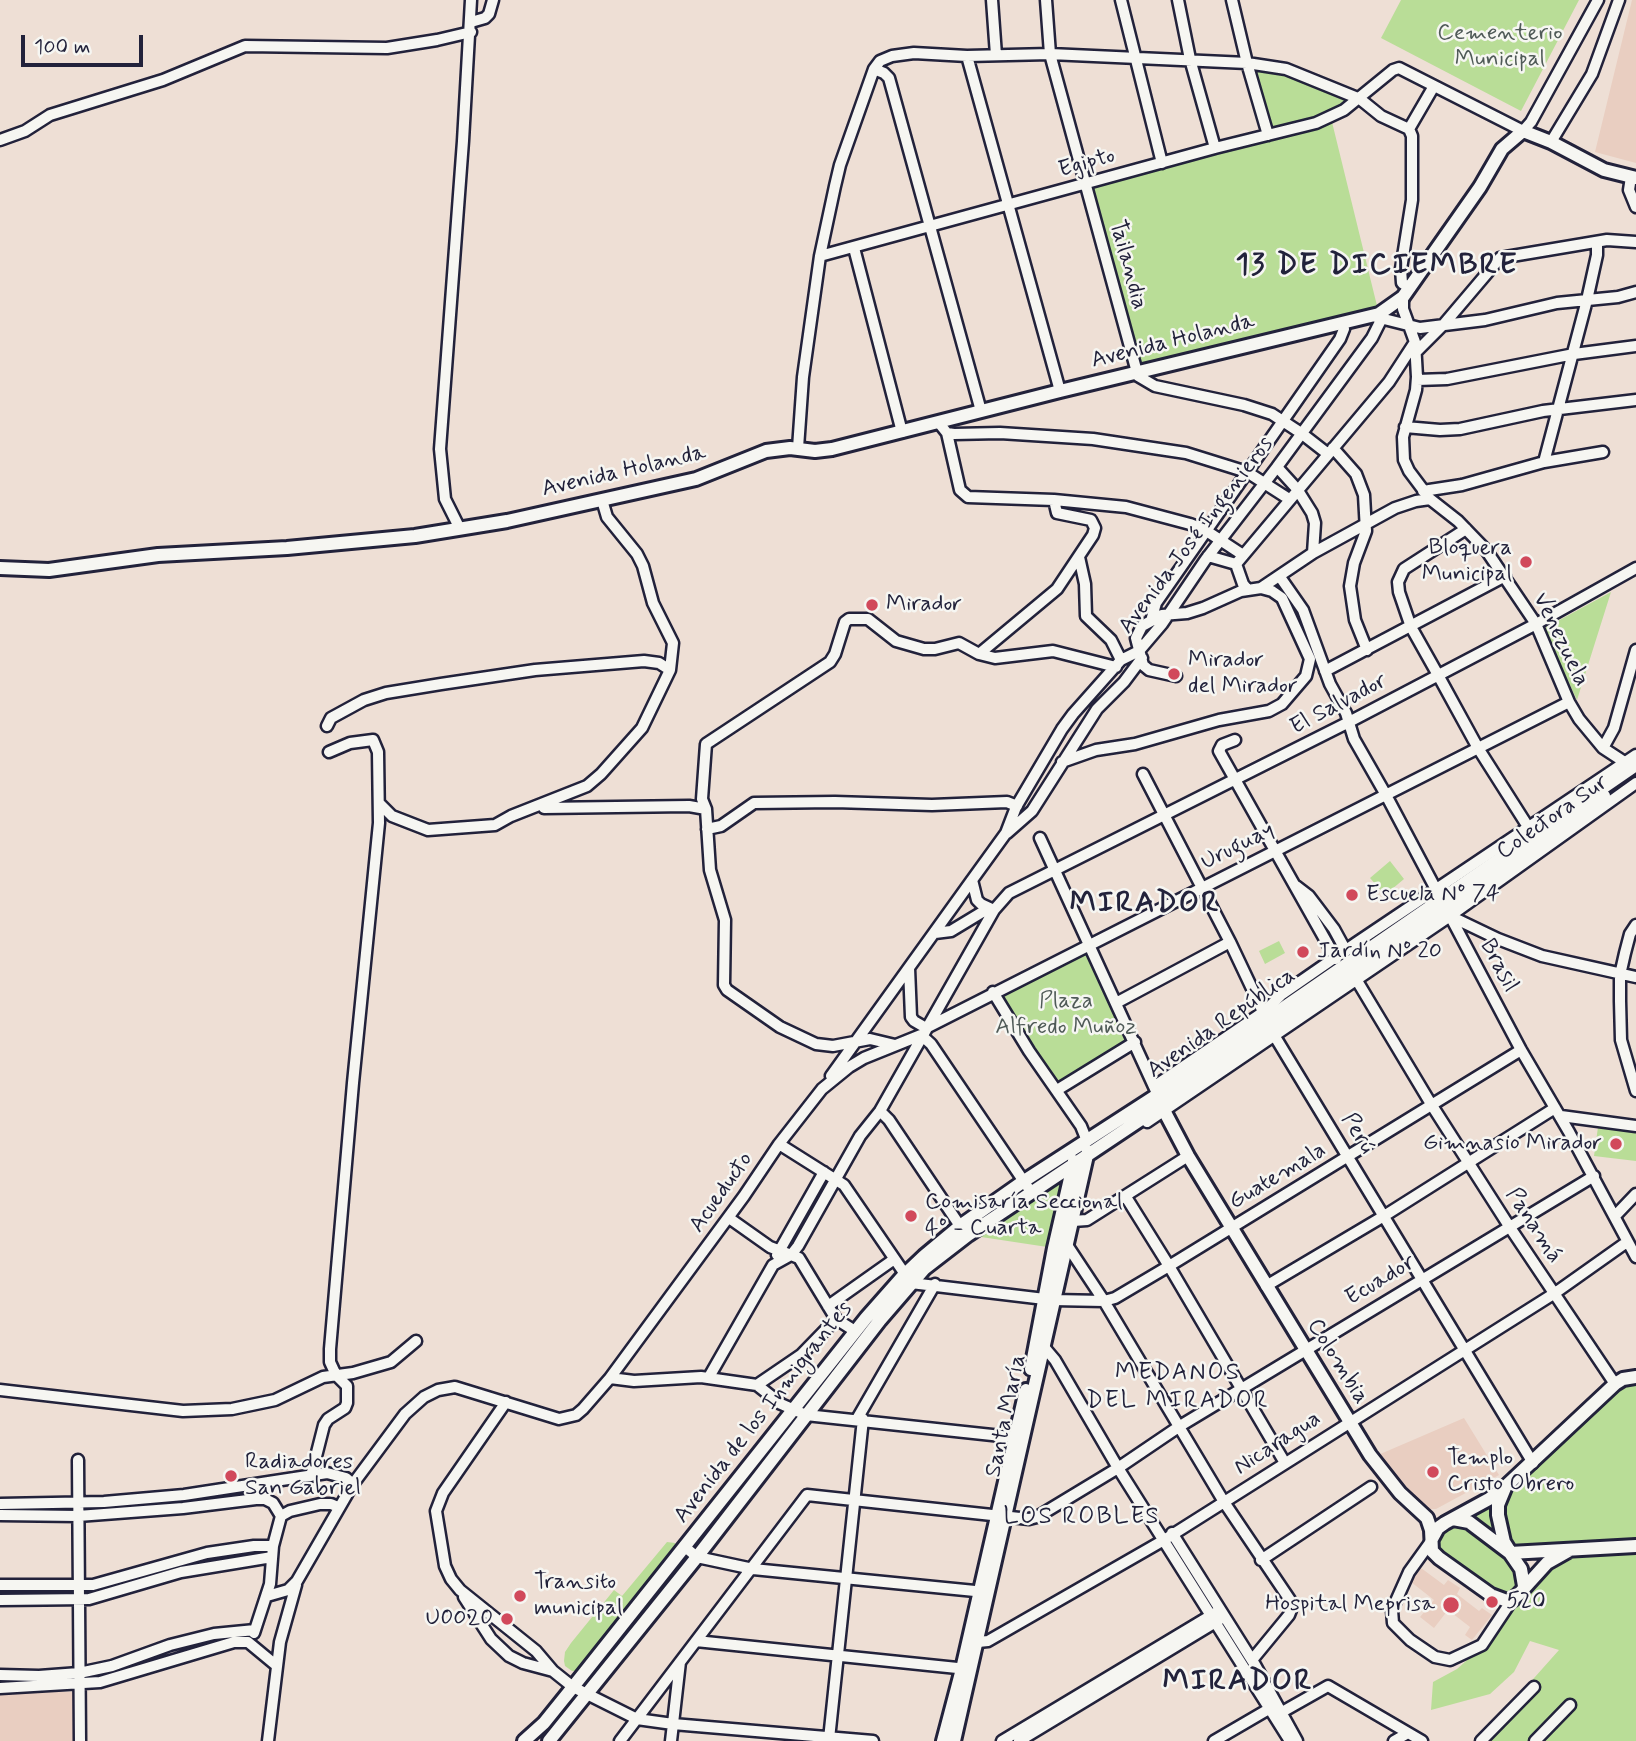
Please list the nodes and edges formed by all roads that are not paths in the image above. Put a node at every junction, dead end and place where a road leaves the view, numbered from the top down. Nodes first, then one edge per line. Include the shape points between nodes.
1 (471, 0) edge
2 (493, 0) edge
3 (992, 0) edge
4 (1046, 0) edge
5 (1121, 0) edge
6 (1178, 0) edge
7 (1232, 0) edge
8 (1598, 0) edge
9 (1619, 0) edge
10 (471, 27) junction
11 (1050, 54) junction
12 (996, 55) junction
13 (967, 56) junction
14 (1134, 57) junction
15 (1190, 59) junction
16 (1247, 63) junction
17 (874, 69) junction
18 (1434, 86) junction
19 (1360, 99) junction
20 (1409, 129) junction
21 (1523, 131) junction
22 (1268, 135) junction
23 (0, 140) edge
24 (1551, 142) junction
25 (1215, 148) junction
26 (1163, 163) junction
27 (1634, 177) edge
28 (1086, 185) junction
29 (1008, 206) junction
30 (1636, 206) edge
31 (932, 227) junction
32 (1597, 242) junction
33 (1636, 242) edge
34 (854, 248) junction
35 (820, 257) junction
36 (1636, 292) edge
37 (1406, 293) junction
38 (1587, 300) junction
39 (1368, 316) junction
40 (1382, 318) junction
41 (1342, 323) junction
42 (1444, 324) junction
43 (1409, 326) junction
44 (1636, 346) edge
45 (1415, 347) junction
46 (1574, 354) junction
47 (1137, 372) junction
48 (1417, 380) junction
49 (1060, 391) junction
50 (1636, 400) edge
51 (1560, 409) junction
52 (981, 411) junction
53 (1283, 419) junction
54 (1405, 427) junction
55 (943, 428) junction
56 (902, 432) junction
57 (1301, 433) junction
58 (798, 448) junction
59 (1330, 451) junction
60 (1604, 452) dead end
61 (1544, 462) junction
62 (1278, 467) junction
63 (1247, 472) junction
64 (1265, 482) junction
65 (1297, 489) junction
66 (1426, 495) junction
67 (1289, 499) junction
68 (602, 500) junction
69 (1054, 500) junction
70 (1366, 524) junction
71 (460, 528) junction
72 (1466, 529) junction
73 (1207, 531) junction
74 (1222, 539) junction
75 (1313, 553) junction
76 (1243, 555) junction
77 (1208, 556) junction
78 (1079, 557) junction
79 (1236, 564) junction
80 (0, 568) edge
81 (1636, 568) edge
82 (1504, 576) junction
83 (1280, 577) junction
84 (1261, 588) junction
85 (1248, 590) junction
86 (1168, 614) junction
87 (1151, 621) junction
88 (1536, 624) junction
89 (1411, 627) junction
90 (1367, 650) junction
91 (1636, 650) edge
92 (979, 654) junction
93 (1140, 656) junction
94 (1119, 663) junction
95 (670, 670) junction
96 (1325, 671) junction
97 (1437, 675) junction
98 (1176, 676) dead end
99 (1569, 702) junction
100 (1349, 722) junction
101 (327, 726) dead end
102 (1235, 740) dead end
103 (1478, 748) junction
104 (1603, 748) junction
105 (329, 752) dead end
106 (1062, 762) junction
107 (1634, 765) edge
108 (1143, 774) dead end
109 (1235, 781) junction
110 (1636, 783) edge
111 (1386, 795) junction
112 (379, 803) junction
113 (1017, 806) junction
114 (533, 808) junction
115 (706, 808) junction
116 (1165, 817) junction
117 (707, 829) junction
118 (1531, 831) junction
119 (1006, 834) junction
120 (1040, 838) dead end
121 (1274, 850) junction
122 (1056, 870) junction
123 (972, 880) junction
124 (1293, 884) junction
125 (1202, 887) junction
126 (1443, 903) junction
127 (991, 909) junction
128 (1636, 925) edge
129 (935, 933) junction
130 (1230, 942) junction
131 (1090, 945) junction
132 (1346, 951) junction
133 (1336, 959) junction
134 (909, 968) junction
135 (1620, 975) junction
136 (1636, 976) edge
137 (1356, 979) junction
138 (993, 992) junction
139 (1116, 1003) junction
140 (1269, 1024) junction
141 (924, 1032) junction
142 (856, 1040) junction
143 (1135, 1042) junction
144 (896, 1045) junction
145 (1521, 1050) junction
146 (822, 1089) junction
147 (1057, 1090) junction
148 (1636, 1091) edge
149 (1159, 1100) junction
150 (1431, 1104) junction
151 (880, 1111) junction
152 (1558, 1112) junction
153 (1636, 1126) edge
154 (779, 1144) junction
155 (1088, 1147) junction
156 (1188, 1156) junction
157 (1074, 1157) junction
158 (1349, 1157) junction
159 (1468, 1161) junction
160 (824, 1171) junction
161 (1083, 1175) junction
162 (1594, 1176) junction
163 (836, 1179) junction
164 (1028, 1186) junction
165 (1636, 1194) edge
166 (1126, 1197) junction
167 (1384, 1216) junction
168 (1615, 1216) junction
169 (729, 1218) junction
170 (1073, 1221) junction
171 (960, 1226) junction
172 (1508, 1227) junction
173 (1231, 1228) junction
174 (1628, 1242) junction
175 (1067, 1245) junction
176 (779, 1250) junction
177 (790, 1255) junction
178 (1636, 1257) edge
179 (893, 1260) junction
180 (773, 1265) junction
181 (1169, 1266) junction
182 (907, 1279) junction
183 (1422, 1279) junction
184 (935, 1284) junction
185 (1266, 1286) junction
186 (1555, 1293) junction
187 (1049, 1299) junction
188 (1104, 1301) junction
189 (828, 1306) junction
190 (836, 1319) junction
191 (855, 1331) junction
192 (415, 1341) dead end
193 (1044, 1348) junction
194 (1305, 1350) junction
195 (1464, 1350) junction
196 (336, 1375) junction
197 (709, 1377) junction
198 (1636, 1377) edge
199 (610, 1378) junction
200 (1615, 1384) junction
201 (757, 1385) junction
202 (1242, 1388) junction
203 (0, 1390) edge
204 (506, 1402) junction
205 (793, 1409) junction
206 (806, 1415) junction
207 (860, 1419) junction
208 (1349, 1421) junction
209 (1180, 1426) junction
210 (1019, 1438) junction
211 (78, 1460) dead end
212 (1286, 1463) junction
213 (1532, 1463) junction
214 (1118, 1468) junction
215 (311, 1476) junction
216 (353, 1484) junction
217 (1371, 1487) dead end
218 (1505, 1487) junction
219 (854, 1500) junction
220 (78, 1502) junction
221 (1224, 1502) junction
222 (0, 1504) edge
223 (338, 1507) junction
224 (0, 1515) edge
225 (1002, 1515) junction
226 (78, 1516) junction
227 (281, 1516) junction
228 (1452, 1519) junction
229 (1168, 1537) junction
230 (1432, 1539) junction
231 (1636, 1546) edge
232 (685, 1547) junction
233 (1570, 1550) junction
234 (273, 1552) junction
235 (1510, 1553) junction
236 (697, 1557) junction
237 (1261, 1560) junction
238 (752, 1569) junction
239 (846, 1580) junction
240 (298, 1581) junction
241 (0, 1585) edge
242 (78, 1585) junction
243 (1524, 1586) junction
244 (460, 1590) junction
245 (984, 1592) junction
246 (267, 1596) junction
247 (0, 1600) edge
248 (78, 1600) junction
249 (1512, 1600) junction
250 (1217, 1616) junction
251 (255, 1630) junction
252 (248, 1642) junction
253 (696, 1642) junction
254 (978, 1642) junction
255 (838, 1657) junction
256 (1252, 1660) junction
257 (680, 1661) junction
258 (277, 1665) junction
259 (967, 1669) junction
260 (553, 1671) junction
261 (79, 1673) junction
262 (0, 1675) edge
263 (80, 1685) junction
264 (573, 1687) junction
265 (1534, 1687) dead end
266 (0, 1688) edge
267 (586, 1695) junction
268 (1570, 1705) dead end
269 (1275, 1711) junction
270 (637, 1719) junction
271 (673, 1724) junction
272 (751, 1729) junction
273 (1408, 1733) junction
274 (829, 1738) edge
275 (80, 1741) edge
276 (268, 1741) edge
277 (524, 1741) edge
278 (549, 1741) edge
279 (620, 1741) edge
280 (671, 1741) edge
281 (750, 1741) edge
282 (873, 1741) edge
283 (943, 1741) edge
284 (954, 1741) edge
285 (1002, 1741) edge
286 (1019, 1741) edge
287 (1214, 1741) edge
288 (1290, 1741) edge
289 (1297, 1741) edge
290 (1394, 1741) edge
291 (1422, 1741) edge
292 (1481, 1741) edge
293 (1535, 1741) edge

1 - 10 street
2 - 10 street via 485,19
3 - 12 street
4 - 11 street, Tailandia
5 - 14 street
6 - 15 street
7 - 16 street
8 - 21 street
9 - 24 street via 1592,74
10 - 23 street via 437,40 387,48 245,46 163,80 50,116
10 - 71 street via 439,449 445,499
11 - 12 street
11 - 14 street
11 - 28 street, Tailandia
12 - 13 street
13 - 17 street via 892,56
13 - 29 street
14 - 15 street
14 - 26 street
15 - 16 street
15 - 25 street
16 - 19 street via 1286,69
16 - 22 street
17 - 31 street via 889,78
17 - 35 street via 840,165
18 - 19 street, Egipto via 1399,68
18 - 20 street
18 - 21 street
19 - 20 street via 1381,116
19 - 22 street, Egipto via 1331,118
20 - 37 street, Venezuela via 1412,200 1401,278
21 - 24 street
21 - 37 street via 1502,149
22 - 25 street, Egipto
24 - 27 street via 1590,164
25 - 26 street, Egipto
26 - 28 street, Egipto
27 - 30 street via 1629,190
28 - 29 street, Egipto
28 - 47 street, Tailandia
29 - 31 street, Egipto
29 - 49 street
31 - 34 street, Egipto
31 - 52 street
32 - 33 street
32 - 38 street
32 - 42 street via 1510,256 1495,263
34 - 35 street, Egipto
34 - 56 street
35 - 58 street
36 - 38 street
37 - 39 street, Avenida Holanda via 1391,308
37 - 43 street, Venezuela via 1403,309
38 - 42 street
38 - 46 street
39 - 40 street
39 - 41 street, Avenida Holanda
40 - 43 street
40 - 57 street, Avenida José Ingenieros
41 - 47 street, Avenida Holanda
41 - 53 street via 1340,340
42 - 43 street
42 - 45 street
43 - 45 street, Venezuela
44 - 46 street
45 - 48 street, Venezuela
45 - 59 street
46 - 48 street via 1447,379
46 - 51 street
47 - 49 street, Avenida Holanda
47 - 53 street via 1147,383 1258,408
48 - 54 street, Venezuela
49 - 52 street, Avenida Holanda
50 - 51 street
51 - 54 street via 1460,429
51 - 61 street
52 - 55 street, Avenida Holanda
53 - 57 street
53 - 63 street
54 - 66 street, Venezuela via 1404,460
55 - 56 street, Avenida Holanda
55 - 63 street via 1128,443 1198,456
55 - 69 street via 960,490 968,496
56 - 58 street, Avenida Holanda via 825,451
57 - 59 street
57 - 62 street, Avenida José Ingenieros
58 - 68 street, Avenida Holanda via 766,451 709,476
59 - 65 street
59 - 70 street via 1361,484
60 - 61 street
61 - 66 street
62 - 64 street, Avenida José Ingenieros
62 - 65 street
63 - 64 street
63 - 73 street
64 - 67 street
64 - 74 street, Avenida José Ingenieros
65 - 67 street
65 - 75 street via 1315,523
66 - 70 street
66 - 72 street, Venezuela
67 - 76 street
68 - 71 street, Avenida Holanda
68 - 95 street via 607,517 637,554 653,603 671,636
69 - 73 street via 1126,508
69 - 78 street via 1057,513 1087,518 1094,524
70 - 75 street
70 - 90 street via 1350,586 1355,620
71 - 80 street, Avenida Holanda via 287,548 158,555 49,570
72 - 82 street, Venezuela
72 - 89 street via 1404,569 1399,593
73 - 74 street
73 - 87 street via 1156,603
74 - 76 street
74 - 77 street, Avenida José Ingenieros
75 - 83 street
76 - 79 street
77 - 79 street
77 - 86 street, Avenida José Ingenieros
78 - 92 street via 1056,589
78 - 94 street via 1086,616 1111,640
79 - 85 street
81 - 88 street, El Salvador
82 - 88 street, Venezuela
82 - 89 street
83 - 84 street
83 - 96 street, Brasil via 1303,610
84 - 85 street
84 - 106 street via 1282,598 1310,659 1306,676 1282,704
85 - 86 street via 1187,613
86 - 87 street
86 - 93 street, Avenida José Ingenieros
87 - 93 street via 1137,631
88 - 97 street, El Salvador
88 - 99 street, Venezuela
89 - 90 street
89 - 97 street
90 - 96 street
91 - 104 street via 1614,728
92 - 94 street via 995,657 1053,651
92 - 115 street via 959,643 935,649 909,646 868,619 849,619 830,662 706,744 702,787
93 - 94 street, Avenida José Ingenieros
93 - 98 street via 1149,670
93 - 106 street
94 - 113 street, Avenida José Ingenieros via 1073,714
95 - 101 street via 644,661 441,684 364,700 331,718
95 - 114 street via 642,728 601,774 577,792
96 - 100 street, Brasil
97 - 100 street, El Salvador
97 - 103 street
99 - 103 street, Uruguay
99 - 104 street, Venezuela
100 - 109 street, El Salvador
100 - 111 street, Brasil
102 - 109 street via 1219,751
103 - 111 street, Uruguay
103 - 118 street
104 - 107 street, Venezuela
105 - 112 street via 373,740 378,752
106 - 119 street via 1032,811
107 - 118 street, Avenida República
107 - 126 street, Avenida República
108 - 116 street, Perú
109 - 116 street, El Salvador
109 - 121 street
110 - 126 street, Colectora Sur
111 - 121 street, Uruguay
111 - 126 street, Brasil
112 - 114 street via 392,816 428,830 491,826
112 - 196 street via 330,1349
113 - 117 street via 1007,802 754,803 721,826
113 - 119 street, Avenida José Ingenieros
114 - 115 street
115 - 117 street
116 - 122 street, El Salvador
116 - 125 street, Perú
117 - 142 street via 710,870 724,908 727,990 800,1038 833,1046
118 - 126 street, Avenida República
119 - 123 street, Avenida José Ingenieros
120 - 122 street, Colombia
121 - 124 street
121 - 125 street, Uruguay
122 - 127 street, El Salvador via 1009,894
122 - 131 street, Colombia
123 - 127 street via 976,900
123 - 129 street, Avenida José Ingenieros
124 - 132 street via 1309,896
124 - 133 street
125 - 130 street, Perú
125 - 131 street, Uruguay
126 - 132 street
126 - 135 street via 1542,956
126 - 137 street, Colectora Sur
126 - 140 street, Avenida República
126 - 145 street, Brasil
127 - 129 street via 951,931
127 - 141 street
128 - 135 street
129 - 134 street, Avenida José Ingenieros
130 - 139 street
130 - 140 street, Perú
131 - 138 street, Uruguay
131 - 139 street, Colombia
132 - 133 street
133 - 140 street via 1281,995
134 - 141 street via 911,1017
134 - 142 street, Avenida José Ingenieros
135 - 136 street
135 - 148 street via 1621,1040
137 - 140 street, Colectora Sur
137 - 150 street, Panamá
138 - 141 street, Uruguay
138 - 147 street
139 - 143 street, Colombia
140 - 149 street, Avenida República
140 - 149 street
140 - 158 street, Perú
141 - 144 street, Acueducto
141 - 151 street
141 - 164 street
142 - 144 street
142 - 146 street, Avenida José Ingenieros
143 - 147 street
143 - 149 street, Colombia
144 - 146 street, Acueducto via 849,1067
145 - 150 street, Guatemala
145 - 152 street, Brasil
146 - 154 street, Acueducto
147 - 155 street via 1081,1126
149 - 155 street, Avenida República
149 - 156 street, Colombia
149 - 161 street via 1095,1156
150 - 158 street, Guatemala
150 - 159 street, Panamá
151 - 163 street
151 - 171 street
152 - 153 street
152 - 159 street
152 - 162 street, Brasil
154 - 160 street
154 - 169 street, Acueducto
155 - 157 street, Avenida República
155 - 161 street, Santa María
156 - 166 street
156 - 173 street, Colombia
157 - 164 street, Avenida de los Inmigrantes
157 - 187 street, Santa María
158 - 167 street, Perú
158 - 173 street, Guatemala
159 - 167 street
159 - 172 street, Panamá
160 - 163 street
160 - 176 street
161 - 170 street, Santa María
162 - 168 street, Brasil
162 - 172 street, Ecuador
163 - 177 street
163 - 179 street via 849,1191
164 - 171 street, Avenida de los Inmigrantes
164 - 182 street, Avenida de los Inmigrantes
165 - 168 street
166 - 170 street via 1087,1220
166 - 181 street
167 - 183 street, Perú
167 - 185 street
168 - 174 street, Brasil
169 - 176 street
169 - 199 street, Acueducto
170 - 175 street, Santa María
171 - 182 street, Avenida de los Inmigrantes
172 - 183 street, Ecuador
172 - 186 street, Panamá
173 - 181 street, Guatemala
173 - 185 street, Colombia
174 - 178 street, Brasil
174 - 186 street, Nicaragua
175 - 187 street, Santa María
175 - 188 street
176 - 177 street
176 - 180 street
177 - 180 street
177 - 189 street via 800,1258
179 - 182 street
179 - 189 street
180 - 197 street
181 - 188 street, Guatemala
181 - 202 street
182 - 184 street, Guatemala
182 - 191 street, Avenida de los Inmigrantes
182 - 206 street, Avenida de los Inmigrantes
183 - 194 street, Ecuador
183 - 195 street, Perú
184 - 187 street, Guatemala
184 - 207 street
185 - 194 street, Colombia
186 - 195 street, Nicaragua
186 - 200 street, Panamá
187 - 188 street, Guatemala
187 - 193 street, Santa María
187 - 210 street, Santa María
188 - 209 street
189 - 190 street
190 - 191 street
190 - 201 street via 801,1355
191 - 205 street, Avenida de los Inmigrantes
192 - 196 street via 391,1362
193 - 210 street, Santa María
193 - 214 street
194 - 202 street, Ecuador
194 - 208 street, Colombia
195 - 208 street, Nicaragua
195 - 213 street, Perú
196 - 203 street via 275,1400 209,1411
196 - 215 street via 347,1386 347,1403 324,1425
197 - 199 street
197 - 201 street
198 - 200 street
199 - 204 street, Acueducto via 576,1415 559,1419
200 - 213 street
201 - 205 street
202 - 209 street, Ecuador
202 - 212 street
204 - 216 street via 455,1387 438,1390 405,1414
204 - 244 street via 436,1510 445,1566
205 - 206 street
205 - 232 street, Avenida de los Inmigrantes
206 - 207 street
206 - 236 street, Avenida de los Inmigrantes
207 - 210 street
207 - 219 street
208 - 212 street, Nicaragua
208 - 230 street, Colombia via 1400,1493 1426,1518
209 - 214 street, Ecuador
209 - 221 street
210 - 225 street, Santa María
211 - 220 street
212 - 221 street, Nicaragua
213 - 218 street
214 - 225 street, Ecuador via 1037,1517
214 - 229 street
215 - 216 street via 337,1475
215 - 220 street via 184,1495
216 - 223 street
217 - 237 street
218 - 228 street
218 - 235 street via 1498,1515
219 - 225 street, Ecuador
219 - 238 street, Ecuador via 807,1494
219 - 239 street
220 - 222 street
220 - 226 street
221 - 229 street, Nicaragua
221 - 237 street
223 - 227 street via 320,1504
223 - 240 street
224 - 226 street
225 - 245 street, Santa María
226 - 227 street via 256,1499 273,1503
226 - 242 street
227 - 234 street
228 - 230 street via 1437,1528
228 - 235 street via 1469,1522
229 - 250 street
229 - 254 street, Nicaragua via 988,1641
230 - 249 street, Colombia via 1432,1550 1439,1558 1496,1598
230 - 249 street via 1409,1572 1392,1610 1393,1623 1410,1640 1435,1657 1450,1660 1482,1645
231 - 233 street
232 - 236 street
232 - 264 street, Avenida de los Inmigrantes
233 - 235 street
233 - 243 street via 1547,1563
234 - 242 street via 254,1546 207,1553 101,1583
234 - 246 street
234 - 248 street
235 - 243 street via 1521,1569
236 - 238 street
236 - 267 street, Avenida de los Inmigrantes
237 - 256 street via 1290,1600 1291,1610
238 - 239 street
238 - 253 street
239 - 245 street
239 - 255 street
240 - 246 street via 288,1590
240 - 258 street
241 - 242 street
242 - 248 street
243 - 249 street
244 - 260 street via 536,1651
244 - 260 street via 496,1645 517,1660
245 - 254 street, Santa María
245 - 259 street, Santa María
246 - 251 street
247 - 248 street
248 - 261 street
250 - 256 street
250 - 269 street
250 - 285 street
250 - 286 street
251 - 252 street
251 - 261 street via 214,1634
252 - 258 street
252 - 263 street
253 - 255 street
253 - 257 street
254 - 259 street, Santa María
255 - 259 street
255 - 274 street
256 - 269 street
257 - 270 street
257 - 271 street
258 - 276 street
259 - 283 street, Santa María
259 - 284 street, Santa María
260 - 264 street
261 - 262 street
261 - 263 street
263 - 266 street
263 - 275 street
264 - 267 street
264 - 277 street, Avenida de los Inmigrantes
265 - 292 street
267 - 270 street
267 - 278 street, Avenida de los Inmigrantes
268 - 293 street
269 - 273 street via 1328,1686
269 - 287 street
269 - 288 street
269 - 289 street
270 - 271 street
270 - 279 street
271 - 272 street
271 - 280 street
272 - 274 street
272 - 281 street
273 - 290 street
273 - 291 street
274 - 282 street

